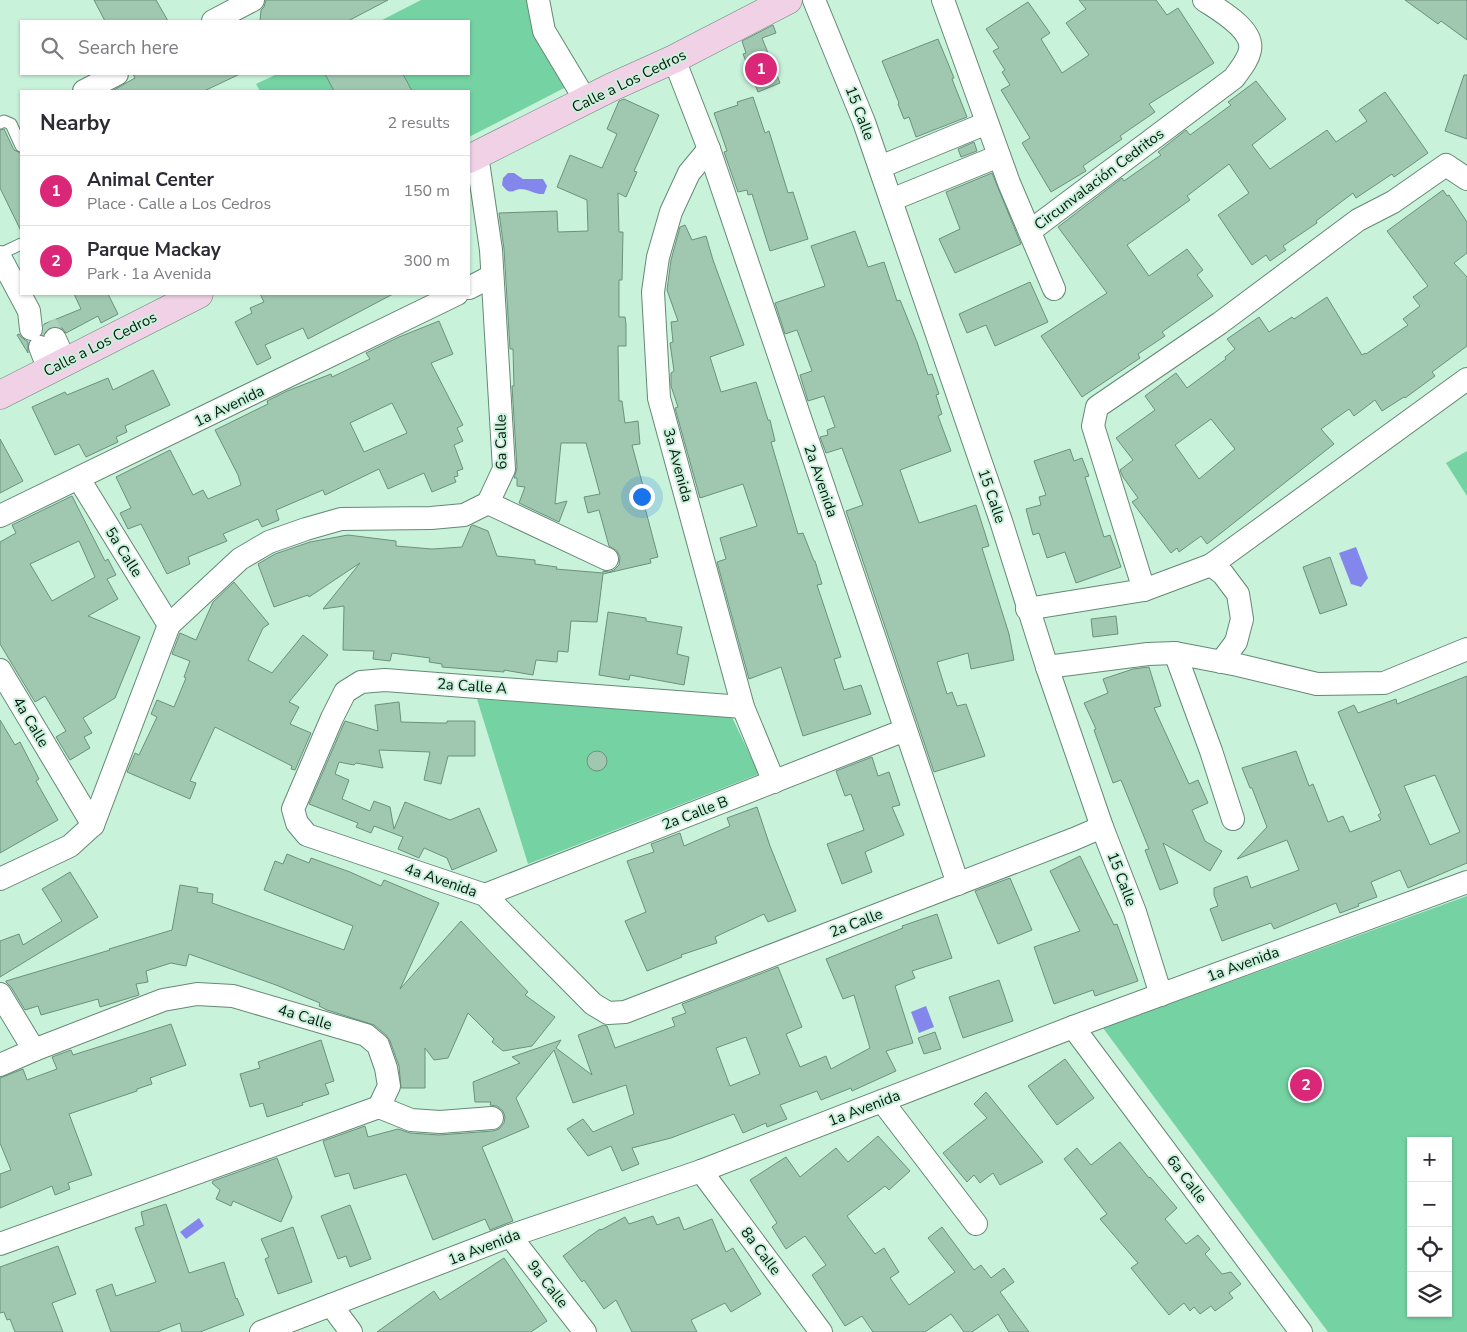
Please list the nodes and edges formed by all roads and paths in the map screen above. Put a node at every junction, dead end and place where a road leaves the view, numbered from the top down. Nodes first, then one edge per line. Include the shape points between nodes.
1 (253, 0) edge
2 (538, 0) edge
3 (788, 0) edge
4 (814, 0) edge
5 (943, 0) edge
6 (1204, 0) edge
7 (216, 20) edge
8 (678, 69) junction
9 (115, 75) edge
10 (86, 90) edge
11 (580, 91) junction
12 (0, 123) edge
13 (987, 123) junction
14 (20, 144) edge
15 (709, 149) junction
16 (999, 156) junction
17 (473, 157) edge
18 (880, 167) junction
19 (1467, 179) edge
20 (891, 200) junction
21 (1030, 231) junction
22 (20, 245) edge
23 (0, 255) edge
24 (492, 276) junction
25 (470, 287) edge
26 (1054, 288) dead end
27 (20, 293) edge
28 (21, 295) edge
29 (196, 295) edge
30 (454, 295) edge
31 (45, 340) junction
32 (1467, 379) edge
33 (0, 395) edge
34 (79, 479) junction
35 (488, 503) junction
36 (0, 516) edge
37 (607, 559) dead end
38 (1211, 565) junction
39 (1144, 590) junction
40 (1027, 609) junction
41 (169, 625) junction
42 (1467, 649) edge
43 (1176, 654) junction
44 (1221, 662) junction
45 (1046, 667) junction
46 (0, 670) edge
47 (744, 707) junction
48 (905, 730) junction
49 (774, 782) junction
50 (1233, 819) dead end
51 (297, 823) joint
52 (93, 825) junction
53 (1102, 826) junction
54 (0, 879) edge
55 (1467, 882) edge
56 (958, 884) junction
57 (485, 895) junction
58 (0, 994) edge
59 (1161, 994) junction
60 (608, 1013) joint
61 (1073, 1027) junction
62 (34, 1050) junction
63 (0, 1065) edge
64 (882, 1101) junction
65 (379, 1107) junction
66 (492, 1118) dead end
67 (701, 1171) junction
68 (976, 1224) dead end
69 (510, 1236) junction
70 (0, 1244) edge
71 (331, 1305) junction
72 (261, 1332) edge
73 (351, 1332) edge
74 (585, 1332) edge
75 (821, 1332) edge
76 (1301, 1332) edge

1 - 7 street
2 - 11 street via 544,31
3 - 8 street, Calle a Los Cedros
4 - 18 street, 15 Calle
5 - 13 street, Circunvalación Cedritos
6 - 21 street, Circunvalación Cedritos via 1237,23 1248,35 1251,48 1234,78
8 - 11 street, Calle a Los Cedros via 612,87
8 - 15 street, 2a Avenida
9 - 10 street
11 - 17 street, Calle a Los Cedros
12 - 14 lane via 11,124
13 - 16 street, Circunvalación Cedritos
13 - 18 street
15 - 47 street, 3a Avenida via 688,173 671,212 658,257 653,292 656,349 660,398
15 - 48 street, 2a Avenida
16 - 20 street
16 - 21 street, Circunvalación Cedritos
17 - 24 street, 6a Calle via 491,250
18 - 20 street, 15 Calle
19 - 39 street via 1446,165 1393,202 1358,220 1220,323 1097,407 1093,426
20 - 40 street, 15 Calle via 1001,521
21 - 26 street
22 - 23 lane
23 - 27 street
24 - 25 street
24 - 35 street, 6a Calle via 504,469
28 - 31 street
29 - 31 street, Calle a Los Cedros
30 - 34 street, 1a Avenida
31 - 33 street, Calle a Los Cedros
32 - 38 street
34 - 36 street, 1a Avenida
34 - 41 street, 5a Calle
35 - 37 street
35 - 41 street via 464,516 341,519 269,542 240,559
38 - 39 street
38 - 44 street via 1223,574 1238,594 1242,619 1236,642
39 - 40 street
40 - 45 street, 15 Calle
41 - 52 street
42 - 44 street via 1384,682 1318,684
43 - 44 street
43 - 45 street via 1148,654
43 - 50 street
45 - 53 street, 15 Calle
46 - 52 street, 4a Calle
47 - 49 street, 3a Avenida
47 - 51 street, 2a Calle A via 385,680 361,682 345,692 332,718 293,810
48 - 49 street, 2a Calle B
48 - 56 street, 2a Avenida
49 - 57 street, 2a Calle B
51 - 57 street, 4a Avenida via 307,835
52 - 54 street via 70,846
53 - 56 street, 2a Calle
53 - 59 street, 15 Calle via 1135,912
55 - 59 street, 1a Avenida
56 - 60 street, 2a Calle via 625,1012
57 - 60 street, 4a Avenida via 594,1004
58 - 62 street
59 - 61 street, 1a Avenida
61 - 64 street, 1a Avenida
61 - 76 street, 6a Calle
62 - 63 street, 4a Calle
62 - 65 street, 4a Calle via 163,1000 198,994 233,996 366,1035 378,1045 386,1068 389,1086
64 - 67 street, 1a Avenida
64 - 68 street
65 - 66 street via 411,1120 440,1122
65 - 70 street
67 - 69 street, 1a Avenida
67 - 75 street, 8a Calle
69 - 71 street, 1a Avenida
69 - 74 street, 9a Calle
71 - 72 street, 1a Avenida
71 - 73 street

